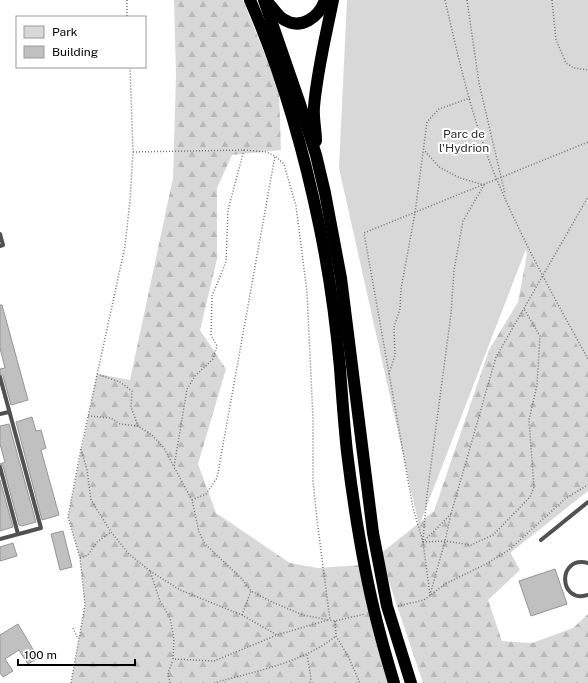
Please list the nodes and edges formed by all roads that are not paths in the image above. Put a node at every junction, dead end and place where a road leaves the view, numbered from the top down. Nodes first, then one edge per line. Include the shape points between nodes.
1 (250, 0) edge
2 (265, 0) edge
3 (325, 0) edge
4 (333, 0) edge
5 (316, 155) junction
6 (0, 234) edge
7 (0, 246) edge
8 (0, 377) edge
9 (9, 412) junction
10 (0, 414) edge
11 (0, 468) edge
12 (588, 502) edge
13 (18, 534) junction
14 (0, 539) edge
15 (541, 540) dead end
16 (588, 563) edge
17 (365, 566) junction
18 (588, 595) edge
19 (394, 683) edge
20 (402, 683) edge
21 (412, 683) edge

1 - 17 highway via 290,108 320,229 340,368 355,508
2 - 3 highway via 283,19 295,23 306,22 317,15
2 - 5 highway
4 - 5 highway via 314,109
5 - 21 highway via 341,278 374,541 387,606
6 - 7 lane via 3,245
8 - 9 lane
9 - 10 lane
9 - 13 lane via 41,528
11 - 13 lane
12 - 15 lane
13 - 14 lane
16 - 18 lane via 581,562 570,566 565,582 570,592 575,595
17 - 19 highway
17 - 20 highway

